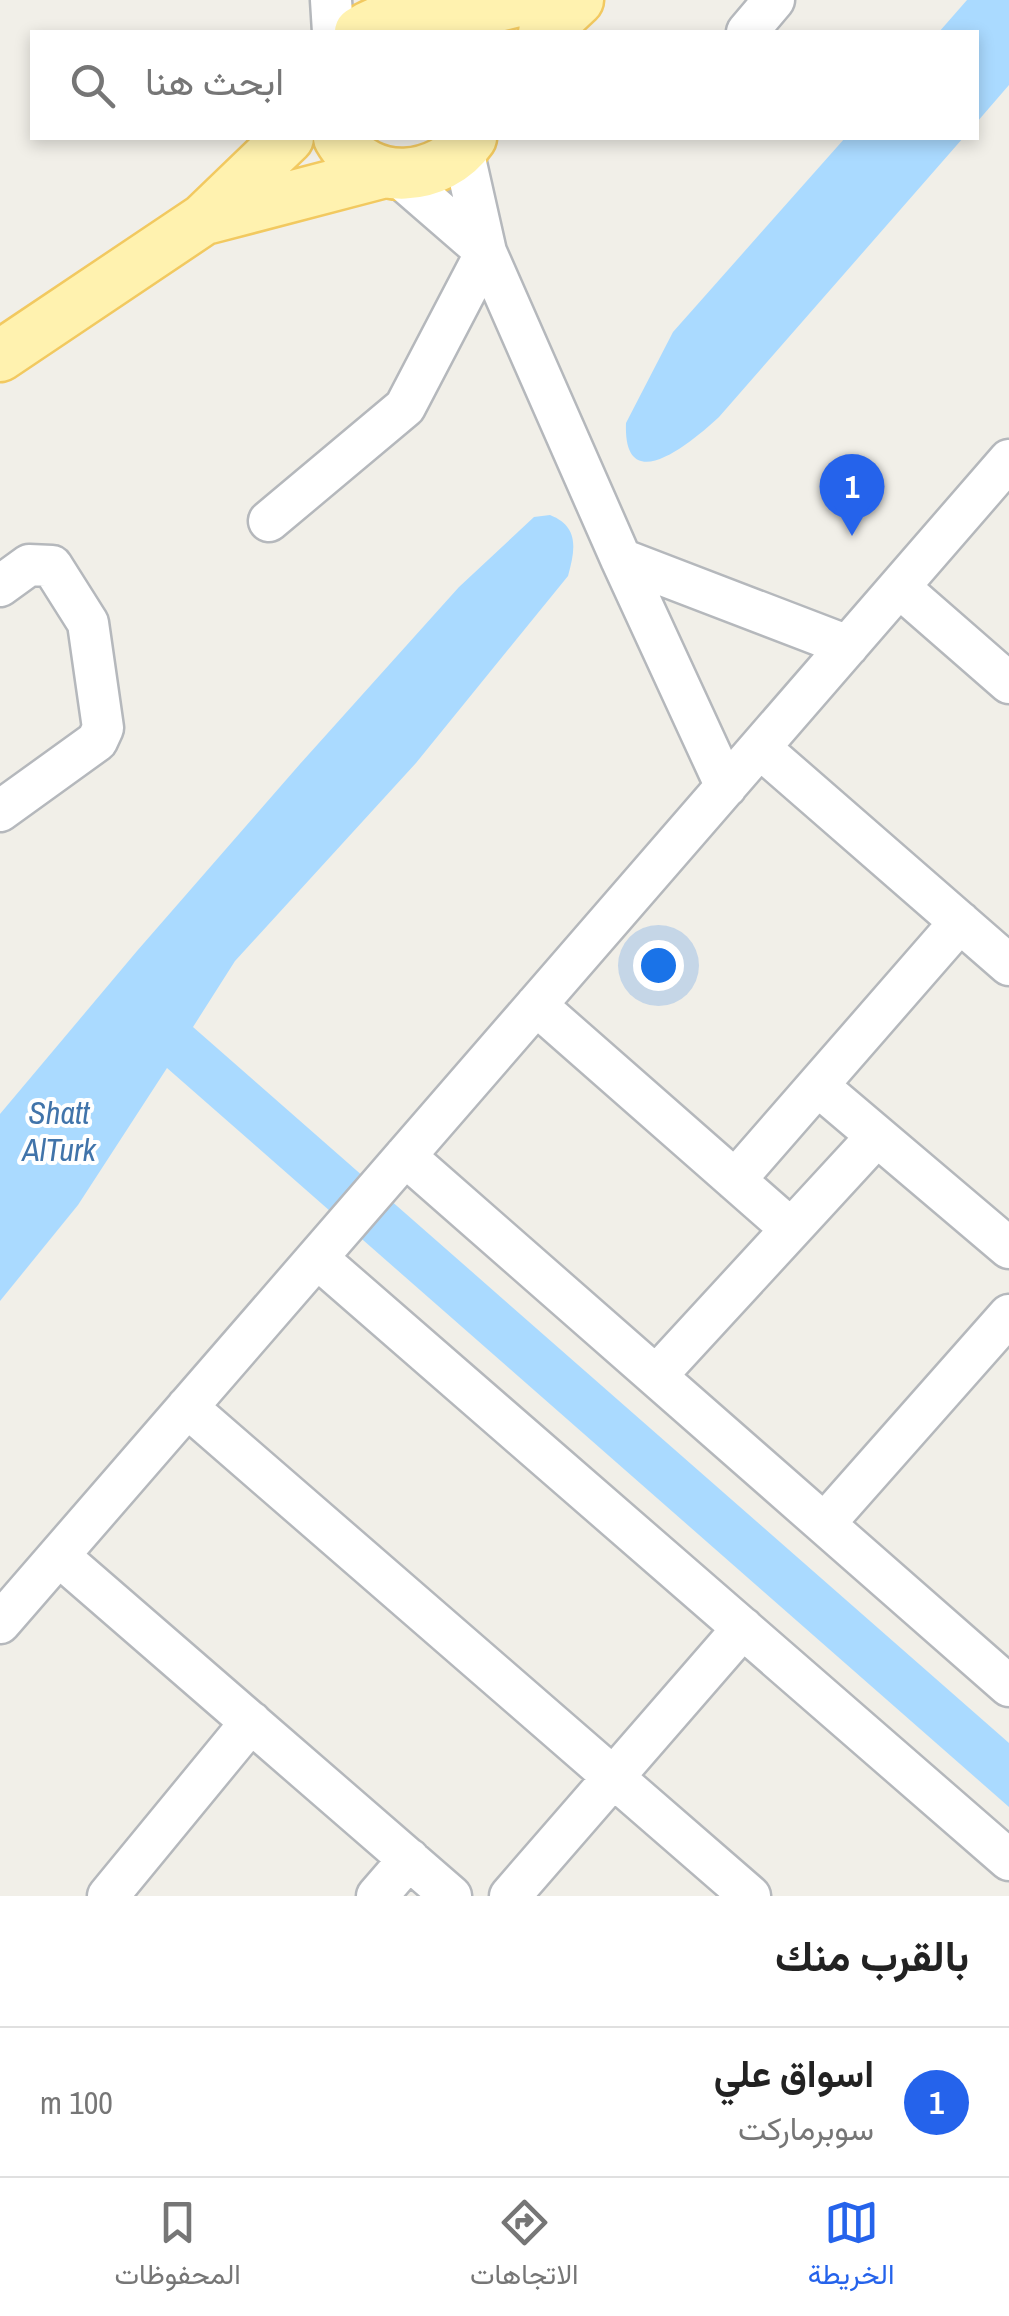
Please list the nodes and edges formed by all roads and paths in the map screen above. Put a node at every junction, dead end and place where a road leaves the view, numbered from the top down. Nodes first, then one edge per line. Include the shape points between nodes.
1 (331, 0) edge
2 (522, 0) edge
3 (578, 0) edge
4 (774, 0) edge
5 (431, 19) edge
6 (333, 30) edge
7 (364, 30) edge
8 (546, 30) edge
9 (749, 30) edge
10 (286, 140) edge
11 (341, 140) edge
12 (467, 144) edge
13 (390, 173) junction
14 (204, 219) junction
15 (486, 252) junction
16 (0, 356) edge
17 (1009, 460) edge
18 (269, 520) dead end
19 (621, 559) junction
20 (0, 586) edge
21 (898, 587) junction
22 (848, 646) junction
23 (1009, 683) edge
24 (760, 748) junction
25 (726, 787) junction
26 (0, 811) edge
27 (960, 922) junction
28 (1009, 964) edge
29 (536, 1005) junction
30 (818, 1086) junction
31 (876, 1136) junction
32 (405, 1156) junction
33 (735, 1180) junction
34 (791, 1229) junction
35 (1009, 1248) edge
36 (318, 1258) junction
37 (1009, 1315) edge
38 (656, 1376) junction
39 (187, 1407) junction
40 (824, 1524) junction
41 (59, 1556) junction
42 (0, 1624) edge
43 (742, 1628) junction
44 (1004, 1671) edge
45 (251, 1722) junction
46 (613, 1777) junction
47 (408, 1859) junction
48 (1009, 1860) edge
49 (108, 1896) edge
50 (377, 1896) edge
51 (451, 1896) edge
52 (510, 1896) edge
53 (750, 1896) edge

1 - 6 street
2 - 5 main road
3 - 8 main road
4 - 9 street
5 - 7 main road via 400,17
10 - 14 main road
11 - 13 main road via 362,162
12 - 13 main road via 443,165
12 - 15 street
13 - 14 main road
13 - 15 street
14 - 16 main road
15 - 18 street via 404,407
15 - 19 street
17 - 21 street
19 - 22 street
19 - 25 street
20 - 26 street via 29,565 52,566 88,623 103,728 97,742
21 - 22 street
21 - 23 street
22 - 24 street
24 - 25 street
24 - 27 street
25 - 29 street
27 - 28 street
27 - 30 street
29 - 32 street
29 - 33 street
30 - 31 street
30 - 33 street
31 - 34 street
31 - 35 street
32 - 36 street
32 - 38 street
33 - 34 street
34 - 38 street
36 - 39 street
36 - 43 street
37 - 40 street
38 - 40 street
39 - 41 street
39 - 46 street
40 - 44 street
41 - 42 street
41 - 45 street
43 - 46 street
43 - 48 street
45 - 47 street
45 - 49 street
46 - 52 street
46 - 53 street
47 - 50 street
47 - 51 street

